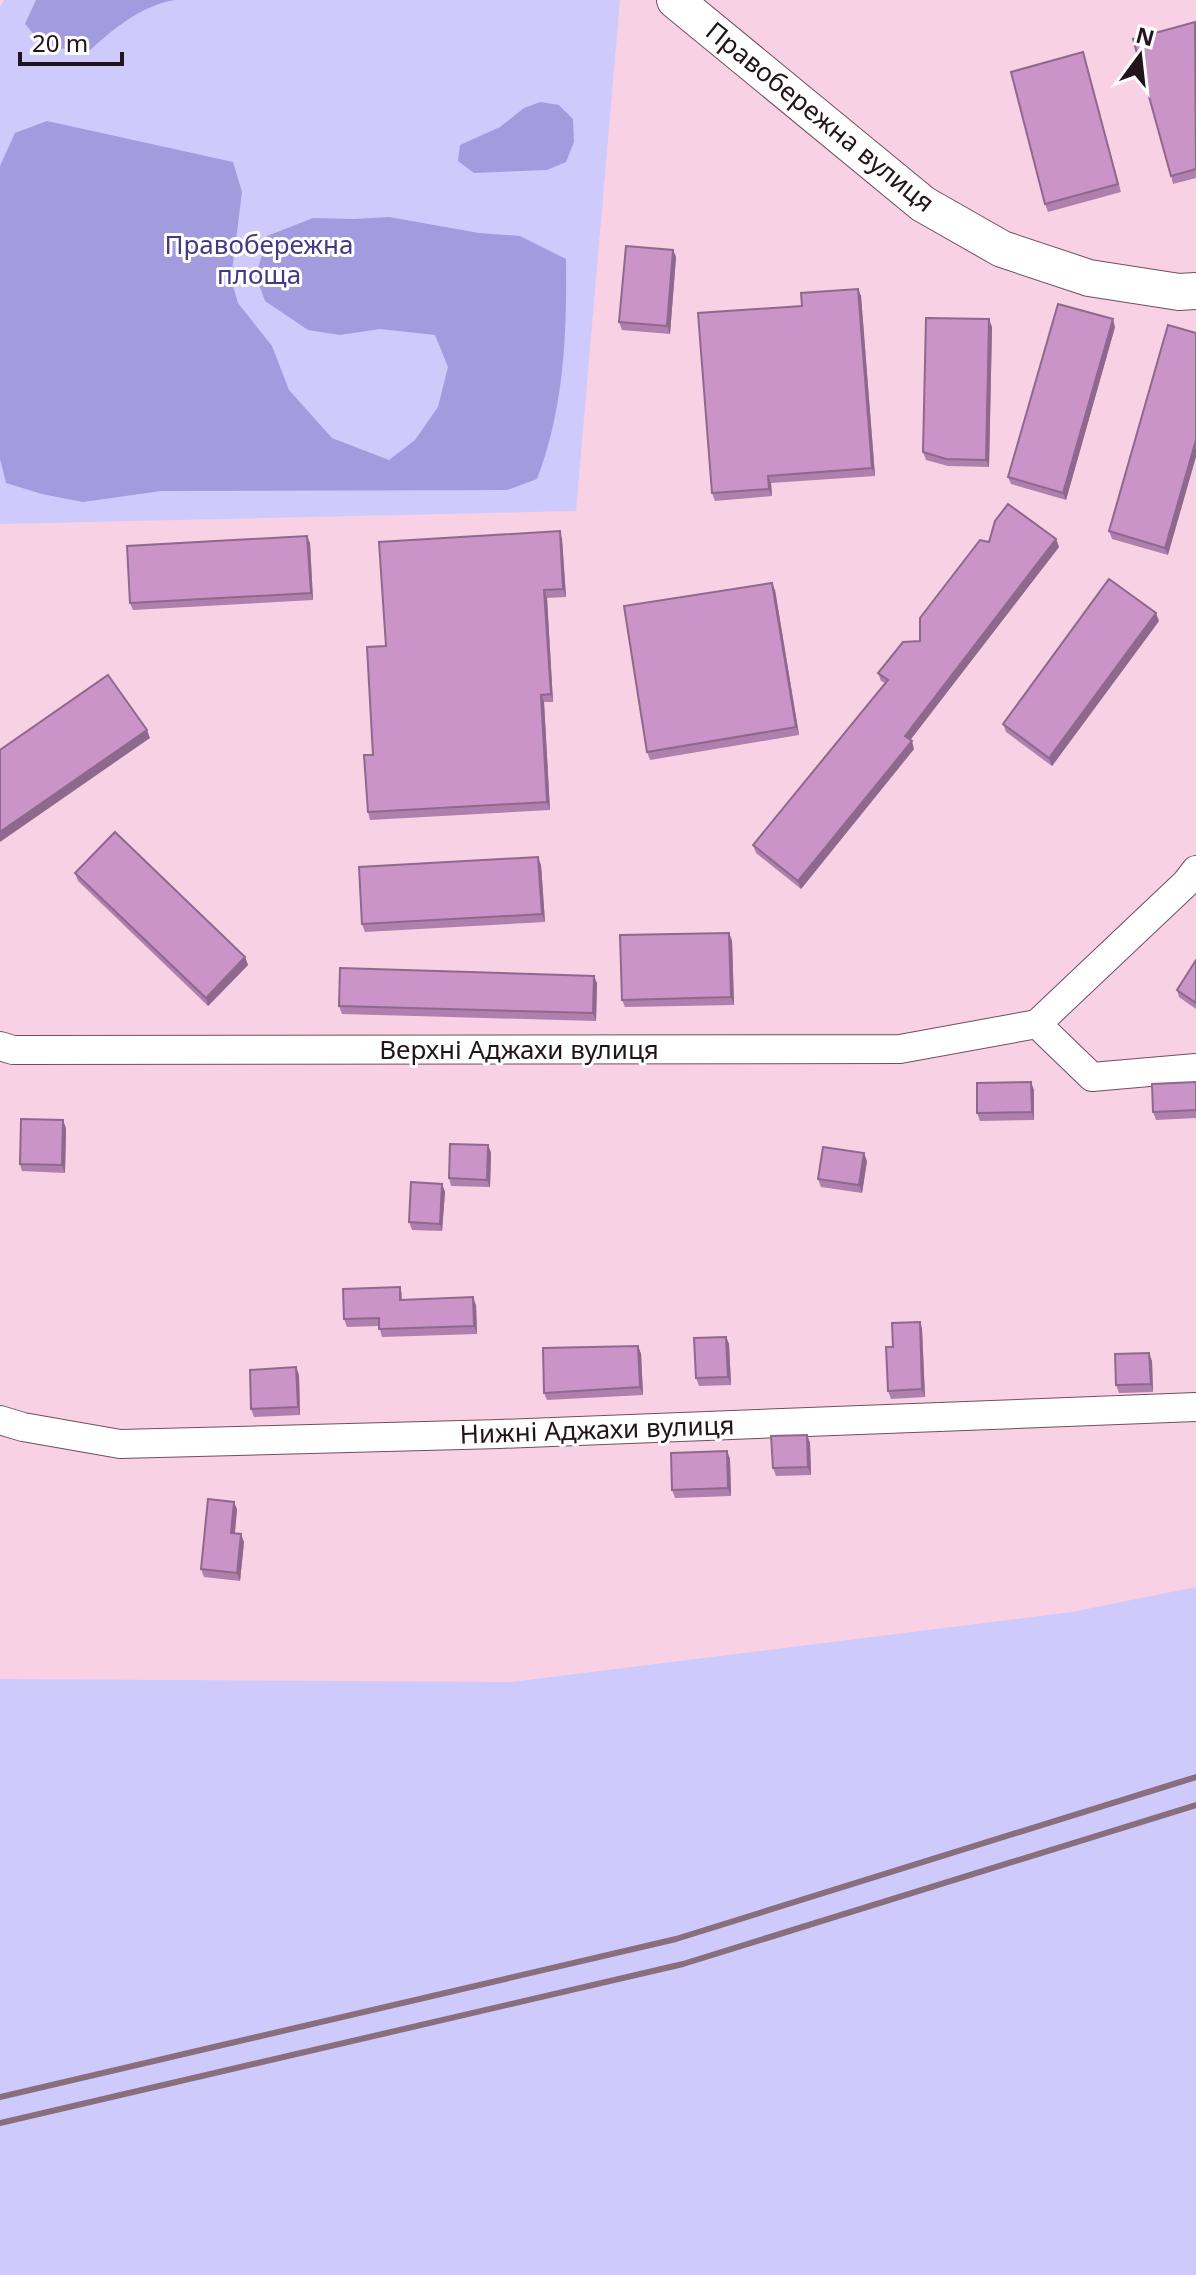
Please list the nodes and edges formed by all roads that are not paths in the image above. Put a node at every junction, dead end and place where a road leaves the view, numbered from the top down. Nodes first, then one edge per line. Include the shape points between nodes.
1 (675, 0) edge
2 (1196, 291) edge
3 (1196, 870) edge
4 (1037, 1024) junction
5 (0, 1046) edge
6 (1196, 1068) edge
7 (1196, 1407) edge
8 (0, 1420) edge

1 - 2 street, Правобережна вулиця via 923,204 1002,249 1089,278
3 - 4 street
4 - 5 street, Верхні Аджахи вулиця via 900,1049
4 - 6 street via 1092,1077
7 - 8 street, Нижні Аджахи вулиця via 120,1444

